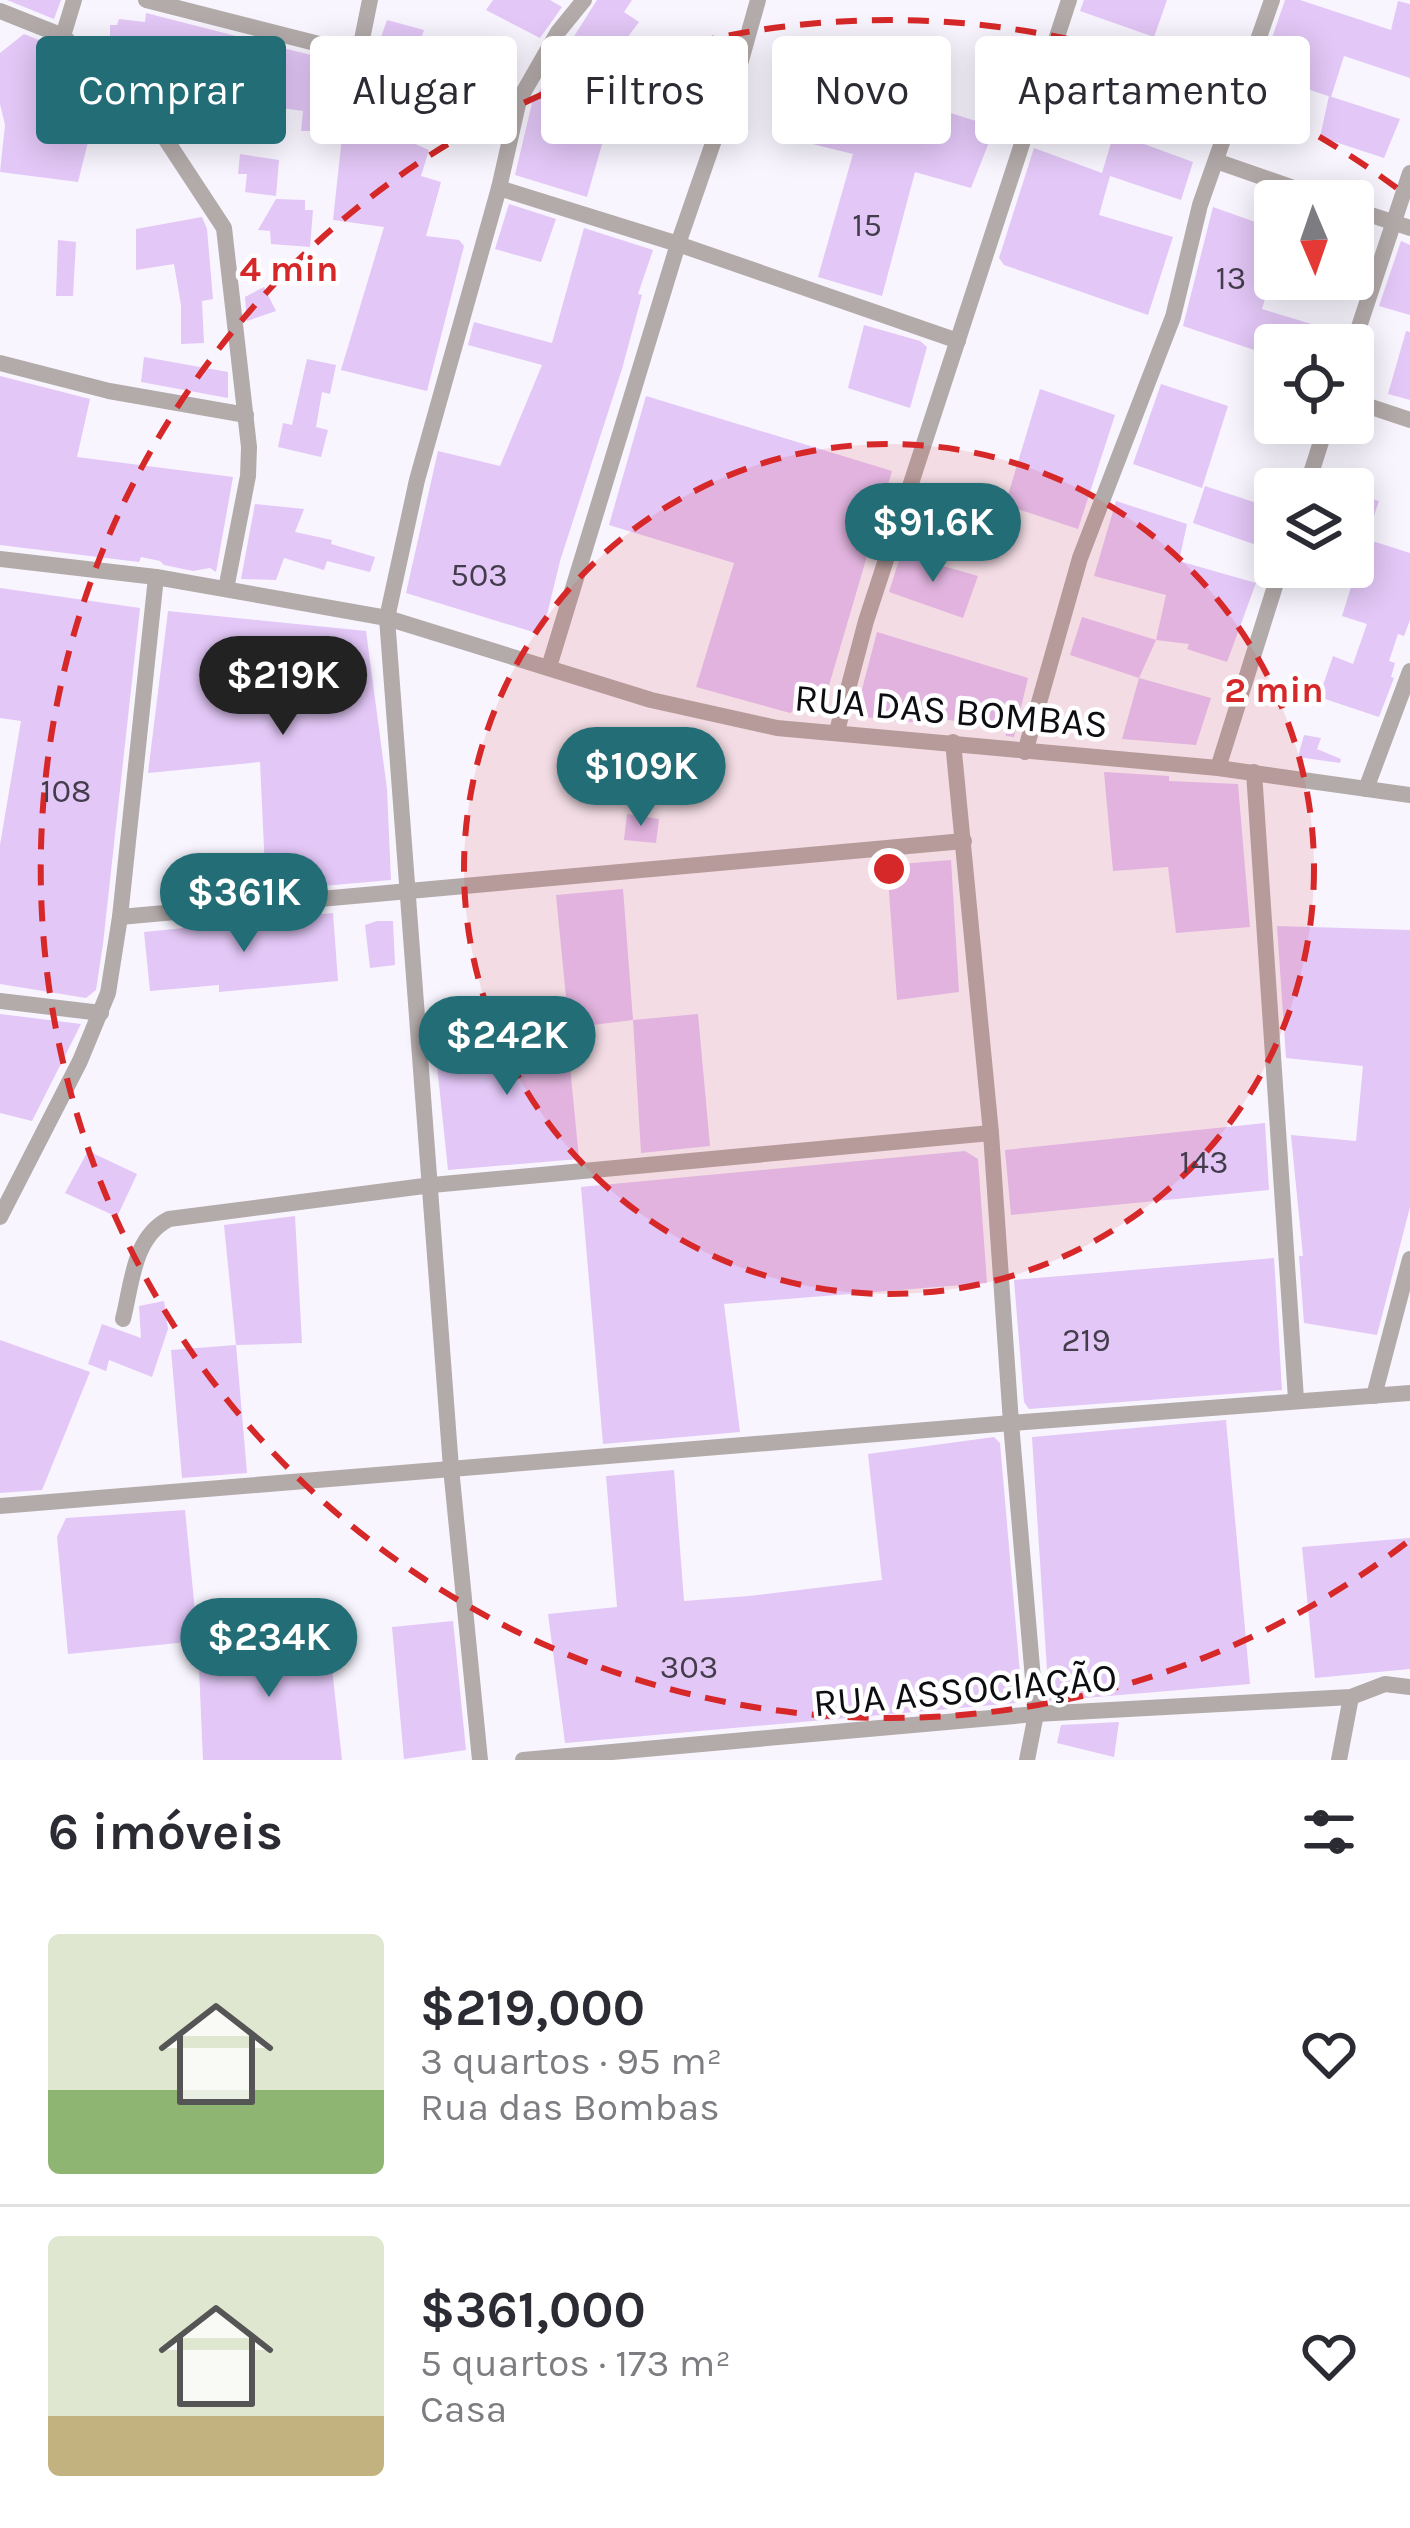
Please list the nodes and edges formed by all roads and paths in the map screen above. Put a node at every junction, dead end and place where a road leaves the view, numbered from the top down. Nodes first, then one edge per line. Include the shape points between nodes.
1 (74, 0) edge
2 (146, 0) edge
3 (370, 0) edge
4 (584, 0) edge
5 (758, 0) edge
6 (1069, 0) edge
7 (1273, 0) edge
8 (0, 11) edge
9 (63, 36) joint
10 (363, 36) edge
11 (310, 42) edge
12 (519, 100) joint
13 (169, 144) edge
14 (1216, 161) junction
15 (1410, 173) edge
16 (1270, 180) edge
17 (500, 188) junction
18 (1402, 225) edge
19 (678, 244) junction
20 (1362, 324) edge
21 (958, 341) junction
22 (0, 362) edge
23 (1374, 408) edge
24 (246, 415) junction
25 (1410, 420) edge
26 (0, 559) edge
27 (156, 577) junction
28 (1274, 588) edge
29 (226, 589) junction
30 (387, 618) junction
31 (548, 667) junction
32 (1410, 670) edge
33 (836, 730) junction
34 (953, 742) junction
35 (1025, 752) junction
36 (1218, 768) junction
37 (1253, 772) junction
38 (1366, 789) junction
39 (1410, 795) edge
40 (964, 841) junction
41 (406, 891) junction
42 (120, 917) junction
43 (0, 1000) edge
44 (100, 1013) junction
45 (991, 1133) junction
46 (432, 1185) junction
47 (0, 1217) edge
48 (1410, 1259) edge
49 (122, 1319) dead end
50 (1410, 1393) edge
51 (1374, 1396) junction
52 (1296, 1399) junction
53 (1011, 1423) junction
54 (451, 1468) junction
55 (0, 1506) edge
56 (1410, 1687) edge
57 (1351, 1697) junction
58 (1036, 1714) junction
59 (788, 1738) junction
60 (480, 1760) edge
61 (523, 1760) edge
62 (784, 1760) edge
63 (1028, 1760) edge
64 (1340, 1760) edge

1 - 9 street
2 - 11 street
3 - 10 street
4 - 12 street
5 - 19 street
6 - 21 street
7 - 14 street
8 - 9 street
12 - 17 street
13 - 24 street via 224,228
14 - 16 street
14 - 35 street via 1173,317 1080,558
15 - 18 street
17 - 19 street
17 - 30 street via 432,420
18 - 20 street
19 - 21 street
19 - 31 street
21 - 33 street
22 - 24 street
23 - 25 street
24 - 29 street via 248,476
26 - 27 street, RUA DAS BOMBAS
27 - 29 street, RUA DAS BOMBAS
27 - 42 street
28 - 36 street
29 - 30 street, RUA DAS BOMBAS
30 - 31 street, RUA DAS BOMBAS
30 - 41 street
31 - 33 street, RUA DAS BOMBAS via 716,717
32 - 38 street
33 - 34 street, RUA DAS BOMBAS
34 - 35 street, RUA DAS BOMBAS
34 - 40 street
35 - 36 street, RUA DAS BOMBAS
36 - 37 street, RUA DAS BOMBAS
37 - 38 street, RUA DAS BOMBAS
37 - 52 street
38 - 39 street, RUA DAS BOMBAS
40 - 41 street
40 - 45 street
41 - 42 street
41 - 46 street
42 - 44 street
43 - 44 street
44 - 47 street
45 - 46 street
45 - 53 street
46 - 49 street via 169,1220 143,1240
46 - 54 street
48 - 51 street
50 - 51 street
51 - 52 street
52 - 53 street
53 - 54 street
53 - 58 street
54 - 55 street
54 - 60 street
56 - 57 street, RUA ASSOCIAÇÃO via 1385,1684
57 - 58 street, RUA ASSOCIAÇÃO
57 - 64 street
58 - 59 street, RUA ASSOCIAÇÃO
58 - 63 street
59 - 61 street, RUA ASSOCIAÇÃO
59 - 62 street

